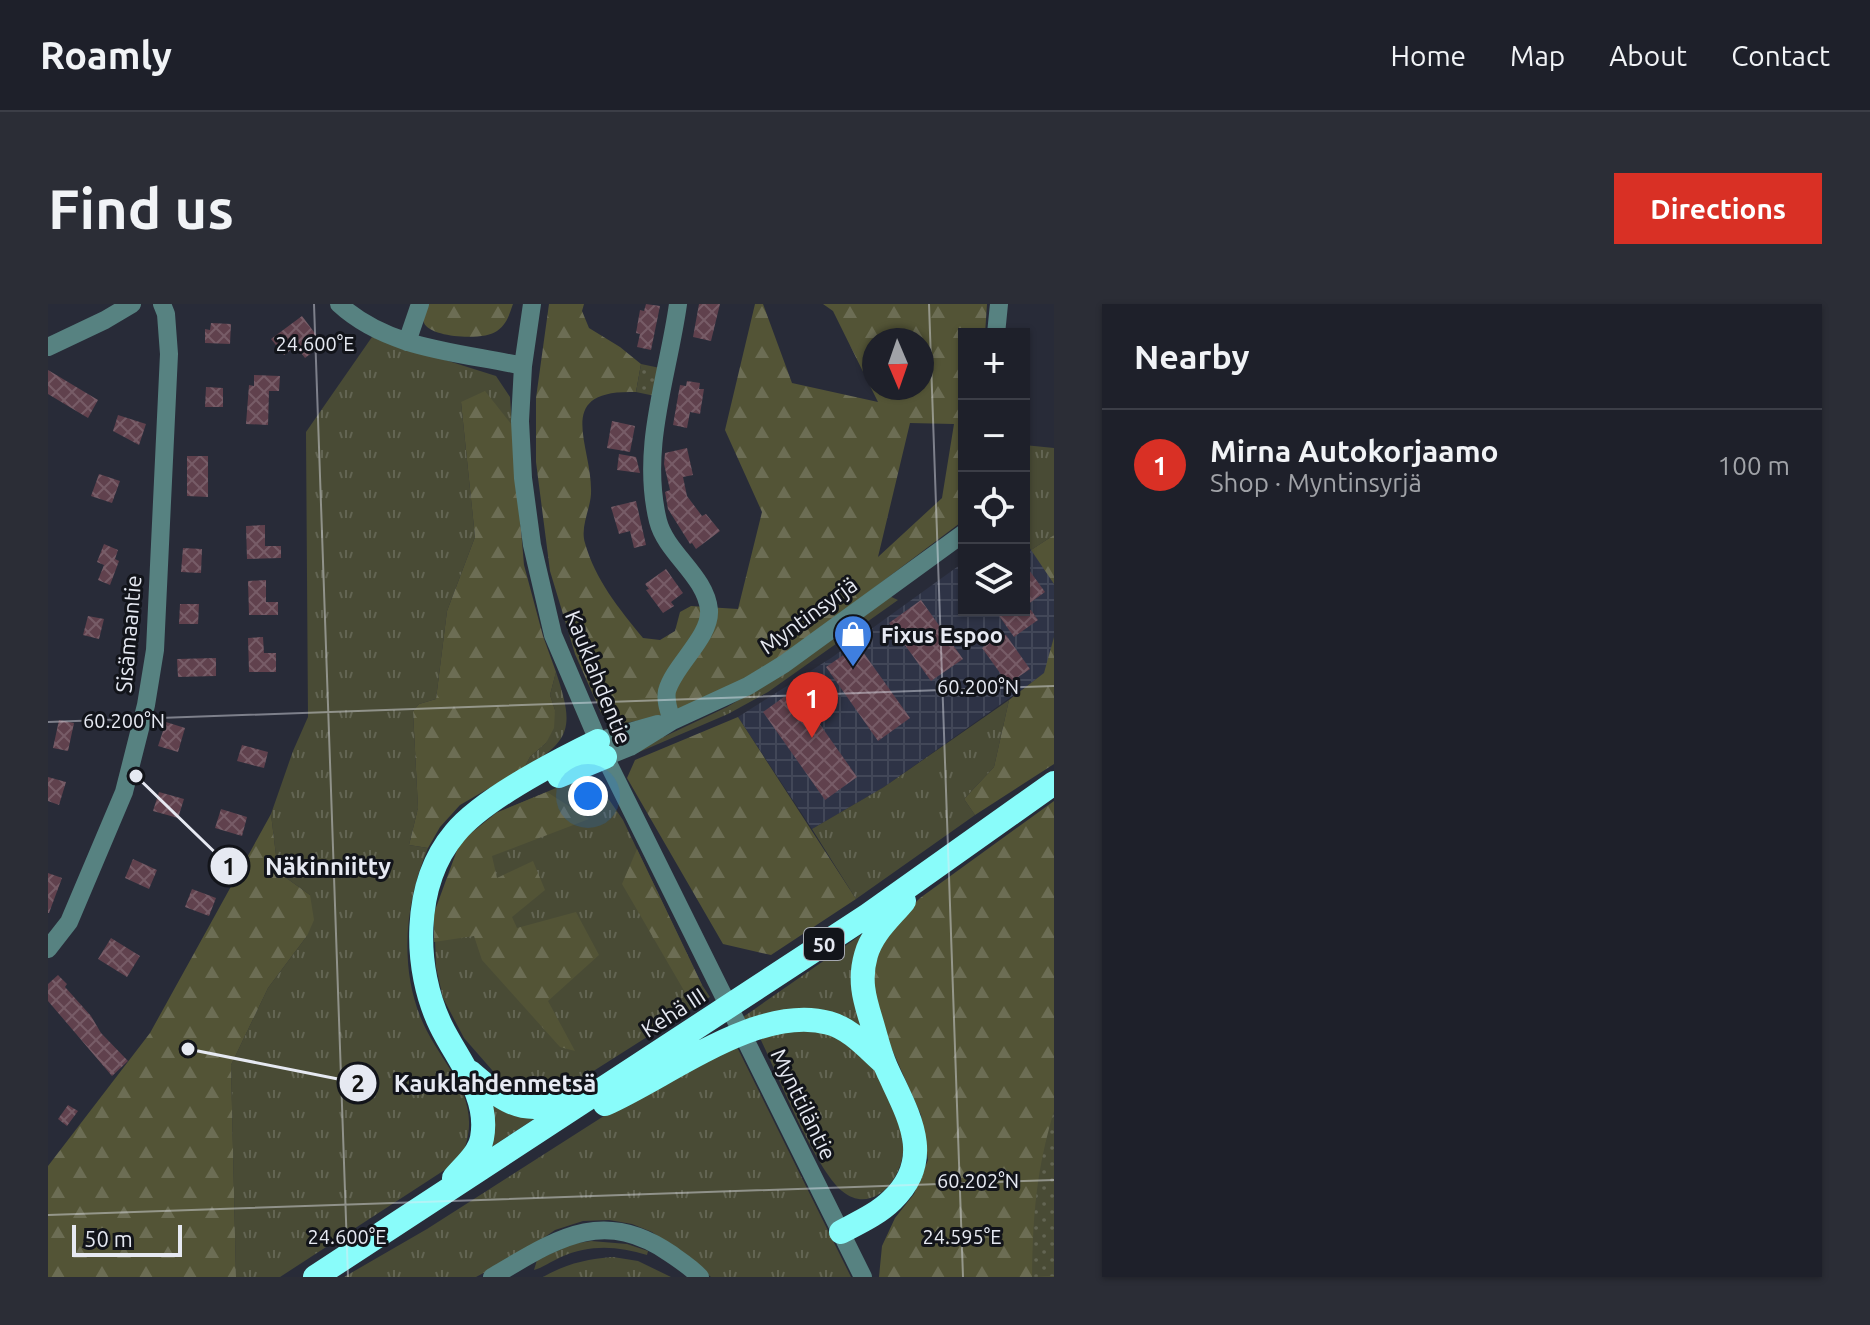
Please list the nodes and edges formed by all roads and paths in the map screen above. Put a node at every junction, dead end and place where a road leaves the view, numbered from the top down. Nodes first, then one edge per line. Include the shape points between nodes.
1 (132, 304) edge
2 (162, 304) edge
3 (339, 304) edge
4 (420, 304) edge
5 (532, 304) edge
6 (678, 304) edge
7 (999, 304) edge
8 (997, 328) edge
9 (407, 342) junction
10 (48, 347) edge
11 (523, 366) junction
12 (958, 537) edge
13 (672, 721) junction
14 (601, 749) junction
15 (1054, 783) edge
16 (925, 874) junction
17 (48, 949) edge
18 (703, 952) joint
19 (884, 1063) junction
20 (468, 1071) junction
21 (609, 1086) junction
22 (554, 1122) junction
23 (434, 1200) junction
24 (841, 1232) junction
25 (315, 1277) edge
26 (492, 1277) edge
27 (700, 1277) edge
28 (863, 1277) edge

1 - 10 street
2 - 17 street, Sisämaantie via 169,354 150,680 124,792 69,922
3 - 9 street via 373,330
4 - 9 street
5 - 11 street, Kauklahdentie
6 - 13 street via 653,438 653,489 659,525 704,594 709,612 667,691
7 - 8 street
9 - 11 street
11 - 14 street, Kauklahdentie via 520,421 532,545 553,635
12 - 13 street, Myntinsyrjä via 784,664
13 - 14 street, Myntinsyrjä via 630,747
14 - 18 street, Kauklahdentie
14 - 20 highway via 479,811 453,835 429,885 421,942 429,994 439,1024
15 - 16 highway, Kehä III / 50
16 - 19 highway via 874,935 866,953 862,992
16 - 21 highway, Kehä III / 50
18 - 24 street, Mynttiläntie
19 - 22 highway via 849,1032 830,1023 785,1022 715,1046 608,1103
19 - 24 highway via 911,1120 916,1154 912,1171 891,1202
20 - 21 highway via 523,1108
20 - 23 highway via 483,1122 482,1141
21 - 22 highway, Kehä III / 50
22 - 23 highway, Kehä III / 50
23 - 25 highway, Kehä III / 50
24 - 28 street, Mynttiläntie
26 - 27 street via 572,1234 612,1229 658,1246

